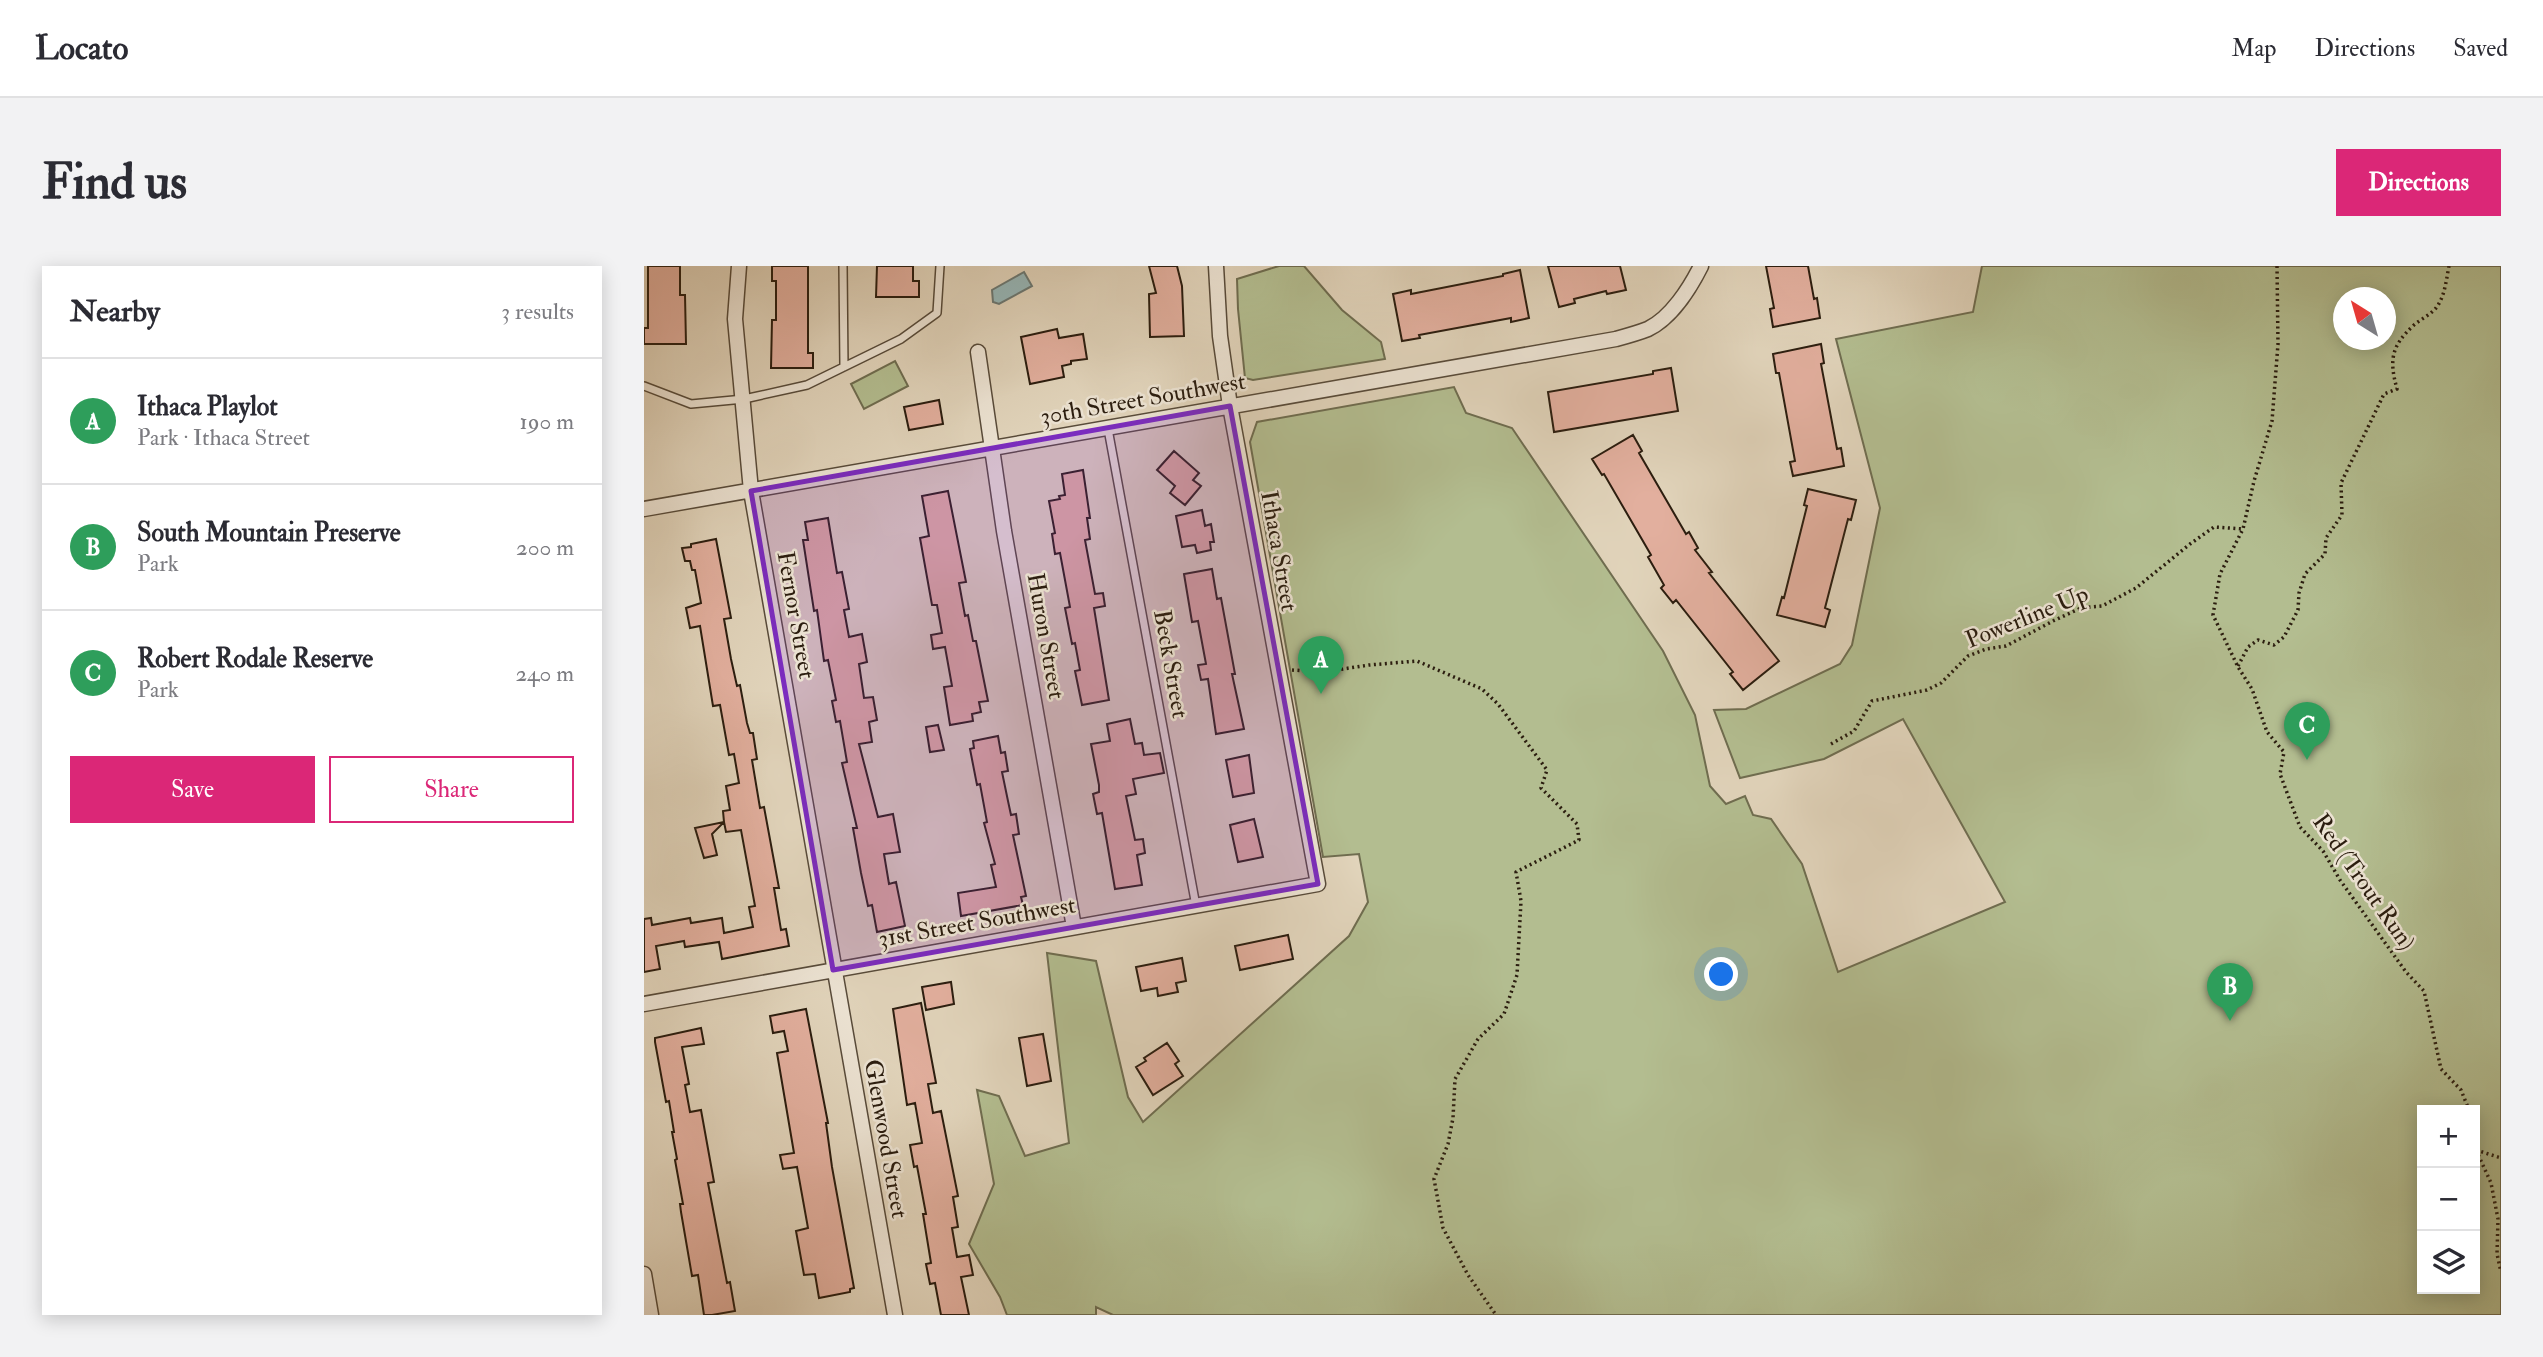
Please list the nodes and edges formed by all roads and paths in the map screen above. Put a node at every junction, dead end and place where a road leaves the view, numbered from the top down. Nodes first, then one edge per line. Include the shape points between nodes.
1 (738, 266) edge
2 (843, 266) edge
3 (940, 266) edge
4 (1216, 266) edge
5 (1701, 266) edge
6 (2277, 266) edge
7 (2449, 266) edge
8 (978, 352) dead end
9 (844, 367) junction
10 (644, 386) edge
11 (744, 399) junction
12 (1230, 406) junction
13 (1108, 429) junction
14 (991, 449) junction
15 (751, 491) junction
16 (644, 509) edge
17 (2244, 529) junction
18 (2238, 667) junction
19 (1278, 670) junction
20 (1831, 744) dead end
21 (1318, 884) joint
22 (1196, 906) junction
23 (1074, 927) junction
24 (833, 970) junction
25 (644, 1004) edge
26 (2467, 1105) edge
27 (2480, 1151) edge
28 (2501, 1158) edge
29 (2480, 1159) edge
30 (2501, 1272) edge
31 (644, 1274) edge
32 (651, 1315) edge
33 (895, 1315) edge
34 (1496, 1315) edge

1 - 11 street, Fernor Street via 736,319
2 - 9 lane
3 - 9 lane via 937,313 901,339
4 - 12 street, Ithaca Street
5 - 12 street, 30th Street Southwest via 1678,303 1649,328 1616,339
6 - 17 path, Red (Trout Run) via 2278,344 2272,421
7 - 18 path via 2444,294 2435,310 2397,344 2390,365 2397,389 2384,394 2341,483 2342,514 2326,538 2325,554 2305,574 2298,610 2284,637 2274,645 2258,640 2248,647
8 - 14 street, Huron Street
9 - 11 lane via 807,385
10 - 11 lane via 691,404
11 - 15 street, Fernor Street
12 - 13 street, 30th Street Southwest
12 - 19 street, Ithaca Street
13 - 14 street, 30th Street Southwest
13 - 22 lane, Beck Street
14 - 15 street, 30th Street Southwest
14 - 23 street, Huron Street
15 - 16 street, 30th Street Southwest
15 - 24 street, Fernor Street
17 - 18 path, Red (Trout Run) via 2220,574 2213,615
17 - 20 path, Powerline Up via 2214,527 2136,589 2102,606 2081,608 2006,646 1968,656 1941,683 1927,690 1872,701 1854,731
18 - 26 path, Red (Trout Run) via 2252,689 2267,732 2284,752 2280,774 2300,827 2323,851 2424,991 2441,1069 2461,1090
19 - 21 street, Ithaca Street
19 - 34 path via 1323,672 1418,661 1482,689 1548,770 1541,788 1577,824 1578,840 1516,872 1521,901 1517,975 1504,1014 1478,1039 1454,1079 1448,1144 1434,1179 1443,1228
21 - 22 street, 31st Street Southwest
22 - 23 street, 31st Street Southwest
23 - 24 street, 31st Street Southwest
24 - 25 street, 31st Street Southwest
24 - 33 street, Glenwood Street
27 - 28 path
29 - 30 path via 2491,1183 2498,1219
31 - 32 street

